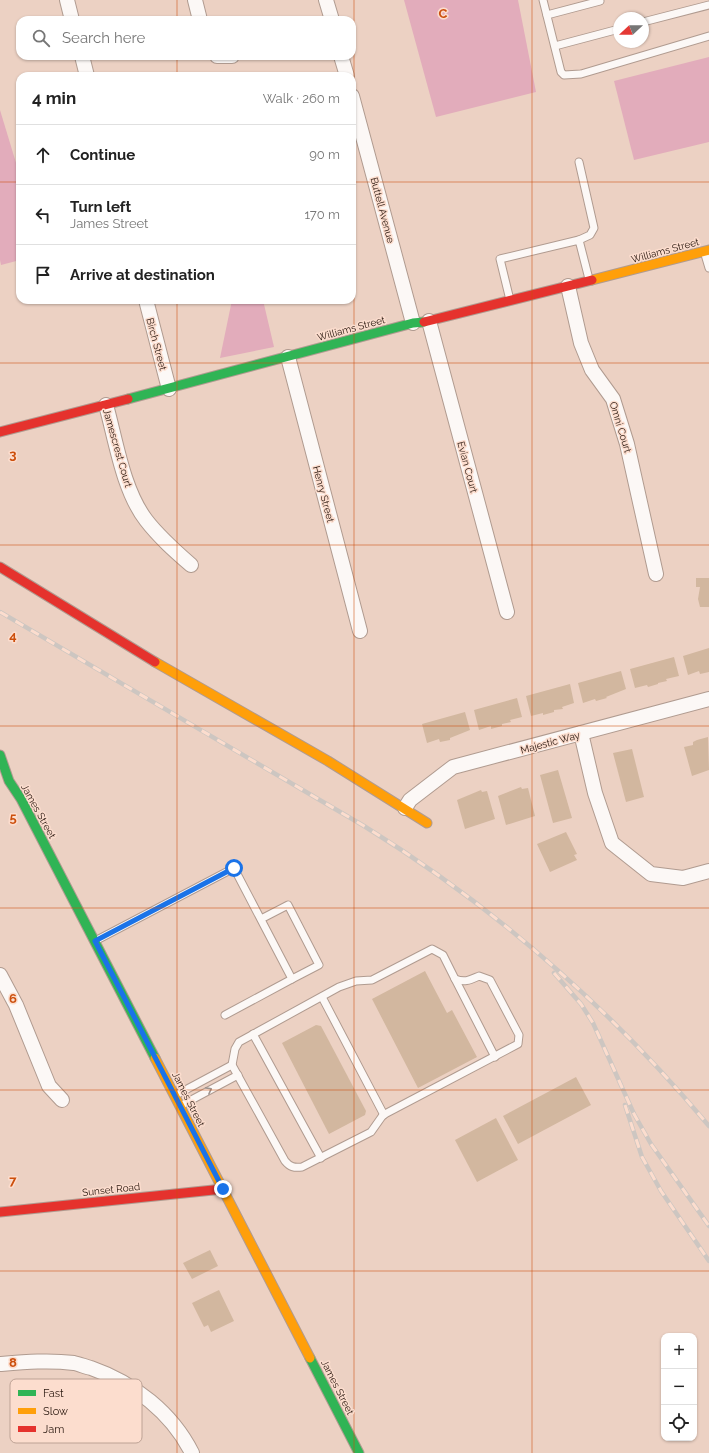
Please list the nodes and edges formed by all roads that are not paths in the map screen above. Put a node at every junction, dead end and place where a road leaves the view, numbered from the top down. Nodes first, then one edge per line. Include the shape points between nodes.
1 (67, 0) edge
2 (195, 0) edge
3 (326, 0) edge
4 (543, 0) edge
5 (600, 1) dead end
6 (709, 5) edge
7 (547, 15) junction
8 (71, 16) edge
9 (199, 16) edge
10 (331, 16) edge
11 (649, 20) edge
12 (613, 31) edge
13 (709, 36) edge
14 (555, 46) junction
15 (83, 60) edge
16 (342, 60) edge
17 (86, 72) edge
18 (346, 72) edge
19 (356, 111) edge
20 (579, 162) dead end
21 (579, 240) junction
22 (707, 250) edge
23 (709, 268) edge
24 (590, 281) junction
25 (568, 286) junction
26 (510, 300) junction
27 (147, 304) edge
28 (429, 321) junction
29 (413, 323) junction
30 (288, 357) junction
31 (168, 389) junction
32 (106, 404) junction
33 (0, 432) edge
34 (191, 565) dead end
35 (3, 572) edge
36 (656, 574) dead end
37 (507, 612) dead end
38 (360, 631) dead end
39 (709, 699) edge
40 (581, 733) junction
41 (0, 755) edge
42 (4, 783) edge
43 (405, 808) junction
44 (427, 823) dead end
45 (709, 871) edge
46 (261, 919) junction
47 (95, 941) junction
48 (0, 975) edge
49 (455, 979) junction
50 (292, 980) junction
51 (322, 997) junction
52 (225, 1015) dead end
53 (253, 1034) junction
54 (495, 1057) junction
55 (232, 1065) junction
56 (238, 1075) junction
57 (175, 1095) junction
58 (62, 1100) dead end
59 (180, 1106) junction
60 (384, 1114) junction
61 (321, 1158) junction
62 (223, 1189) junction
63 (0, 1212) edge
64 (0, 1364) edge
65 (116, 1379) edge
66 (142, 1395) edge
67 (192, 1453) edge
68 (359, 1453) edge

1 - 8 street
2 - 9 street
3 - 10 street
4 - 7 lane
5 - 7 lane
6 - 11 lane
7 - 14 lane
12 - 14 lane
13 - 14 lane via 569,76 561,72
15 - 17 street
16 - 18 street
19 - 29 street, Buttell Avenue
20 - 21 lane via 594,228 590,235
21 - 24 lane
21 - 26 lane via 500,259
22 - 23 lane
22 - 24 street, Williams Street
24 - 25 street, Williams Street
25 - 26 street, Williams Street
25 - 36 street, Omni Court via 581,343 592,370 613,399 625,436
26 - 28 street, Williams Street
27 - 31 street, Birch Street
28 - 29 street, Williams Street
28 - 37 street, Evian Court
29 - 30 street, Williams Street
30 - 31 street, Williams Street
30 - 38 street, Henry Street
31 - 32 street, Williams Street
32 - 33 street, Williams Street
32 - 34 street, Jamescrest Court via 130,491 145,519 165,543
35 - 43 street
39 - 40 street, Majestic Way
40 - 43 street, Majestic Way via 453,767 410,800
40 - 45 street via 595,793 612,843 651,874 683,878
41 - 42 street, James Street
42 - 47 street, James Street via 21,799
43 - 44 street
46 - 47 lane via 234,868
46 - 50 lane
46 - 50 lane via 288,905 319,965
47 - 57 street, James Street
48 - 58 street via 16,1005 49,1086
49 - 51 lane via 443,955 432,949 372,980 356,981
49 - 54 lane
49 - 54 lane via 462,982 479,976 490,980 520,1035 518,1044
50 - 52 lane
51 - 53 lane
51 - 60 lane
53 - 55 lane via 239,1042
53 - 61 lane
54 - 60 lane
55 - 56 lane
55 - 57 lane
59 -> 56 lane
56 - 61 lane via 284,1161 294,1168
57 - 59 street, James Street
59 - 62 street, James Street
60 - 61 lane via 371,1132
62 - 63 street, Sunset Road
62 - 68 street, James Street
64 - 65 street via 36,1361 75,1363
66 - 67 street via 162,1412 184,1438

